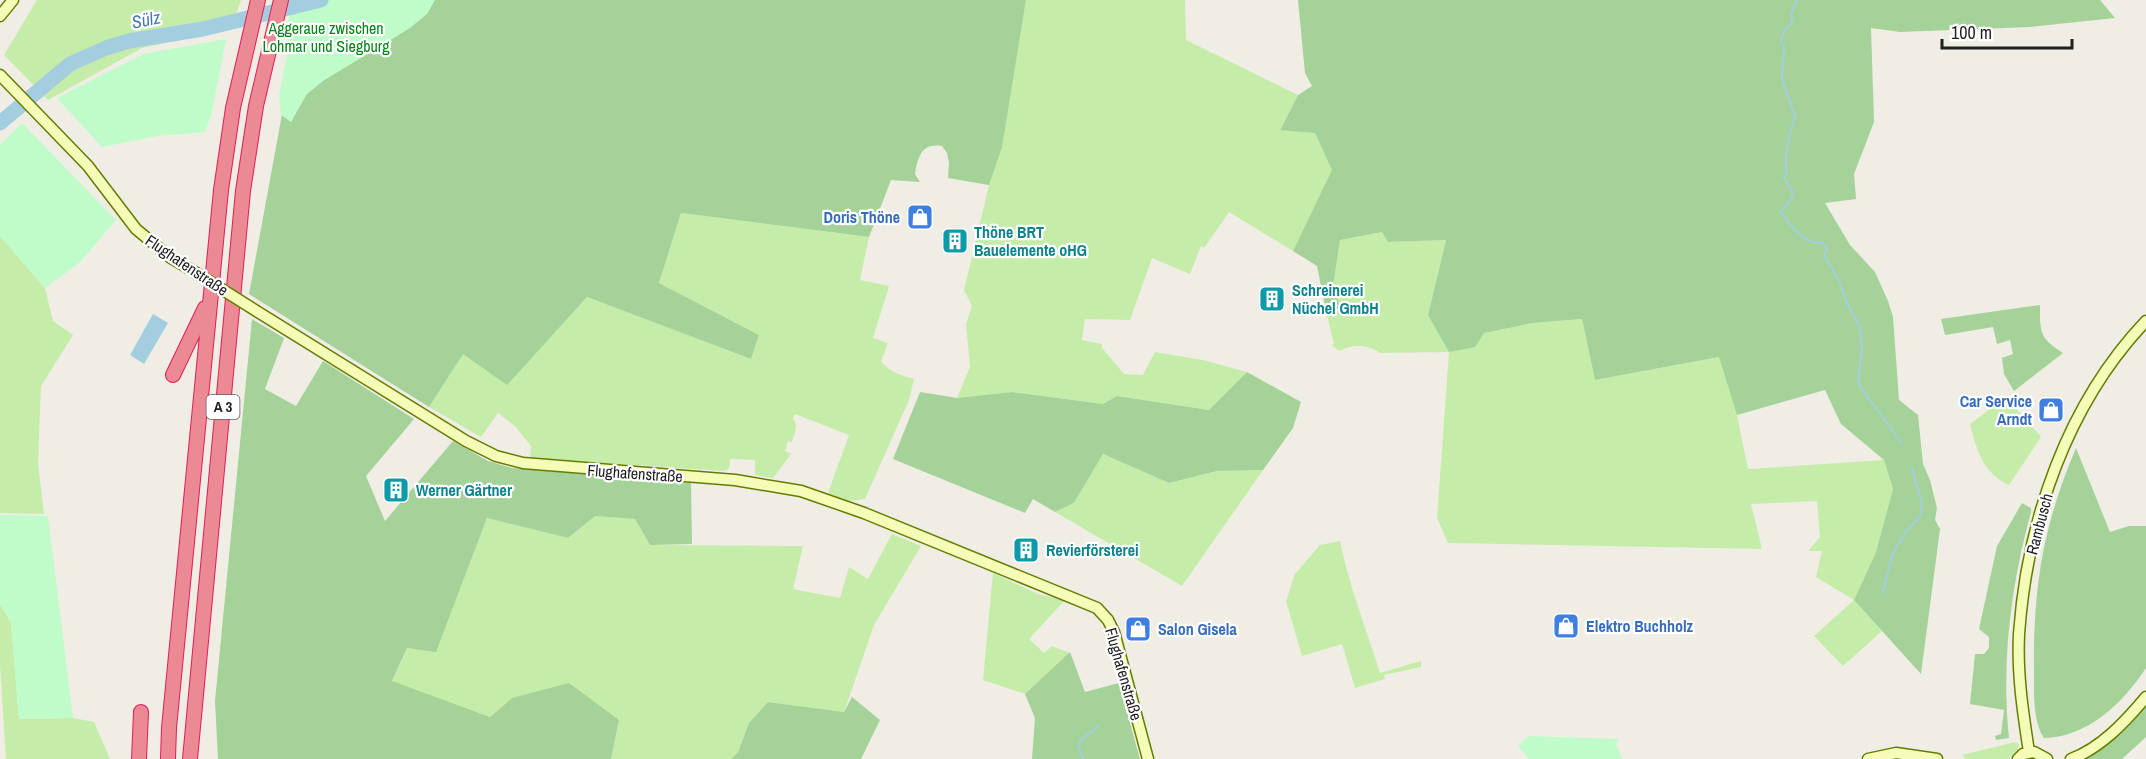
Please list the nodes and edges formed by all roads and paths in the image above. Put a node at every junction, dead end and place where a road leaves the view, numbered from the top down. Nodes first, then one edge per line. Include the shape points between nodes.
1 (13, 0) edge
2 (258, 0) edge
3 (281, 0) edge
4 (0, 16) edge
5 (2, 80) edge
6 (210, 298) junction
7 (2146, 321) edge
8 (174, 375) dead end
9 (2146, 697) edge
10 (141, 712) dead end
11 (2029, 752) junction
12 (139, 759) edge
13 (168, 759) edge
14 (190, 759) edge
15 (1148, 759) edge
16 (1868, 759) edge
17 (1937, 759) edge
18 (2018, 759) edge
19 (2047, 759) edge
20 (2071, 759) edge

1 - 4 main road
2 - 6 highway, A 3 via 243,58 221,190
3 - 14 highway, A 3 via 266,57 243,191
5 - 15 main road, Flughafenstraße, bridge via 88,166 136,229 171,258 465,441 496,456 523,463 735,480 801,491 1097,608 1114,632
6 - 8 highway
6 - 13 highway, A 3
7 - 11 main road, Rambusch via 2082,411 2055,471 2032,543 2019,635 2020,690
9 - 20 main road via 2094,747
10 - 12 highway
11 - 18 main road
11 - 19 main road
16 - 17 main road via 1896,753

